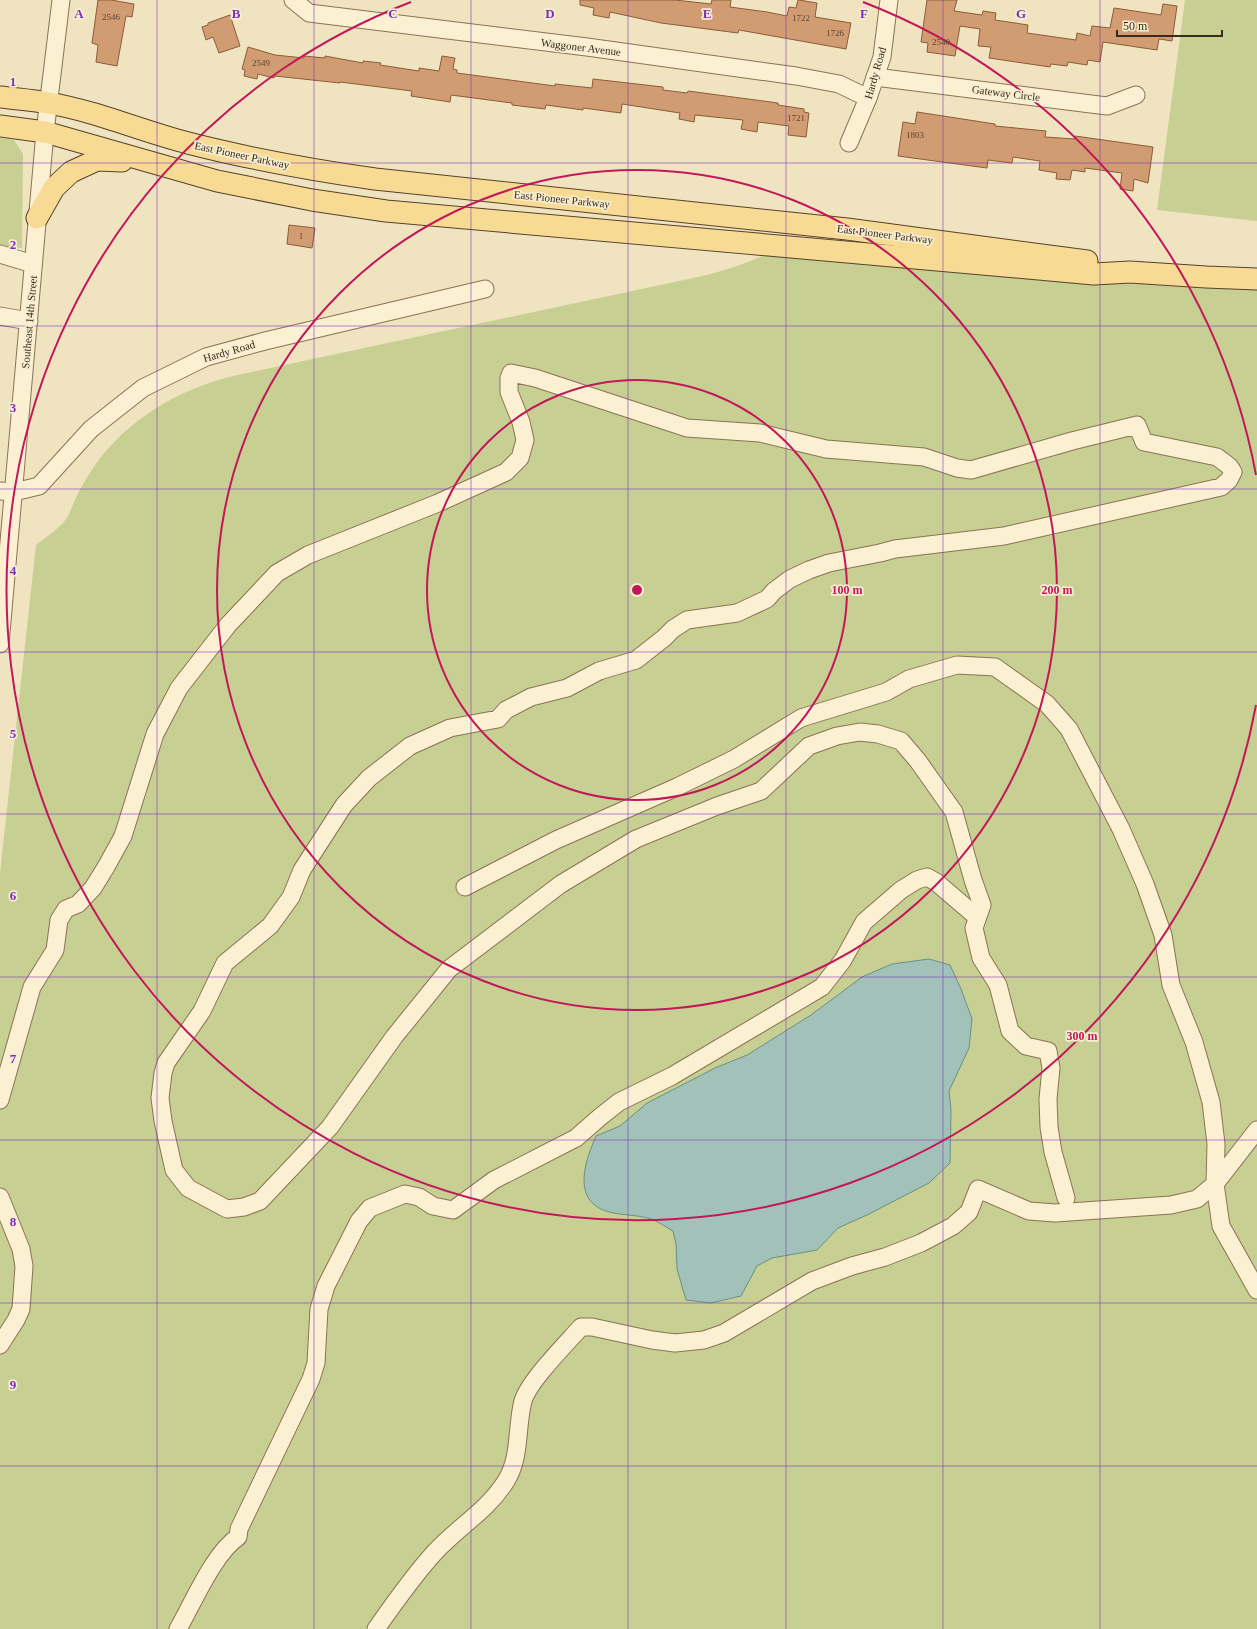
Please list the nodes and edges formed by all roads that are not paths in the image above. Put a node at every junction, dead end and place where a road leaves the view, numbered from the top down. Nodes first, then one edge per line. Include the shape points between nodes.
1 (62, 0) edge
2 (293, 0) edge
3 (889, 0) edge
4 (875, 78) junction
5 (1136, 95) dead end
6 (0, 97) edge
7 (868, 98) junction
8 (48, 103) junction
9 (0, 126) edge
10 (45, 132) junction
11 (849, 144) dead end
12 (144, 161) junction
13 (37, 218) junction
14 (0, 254) edge
15 (33, 264) junction
16 (1130, 272) junction
17 (1257, 279) edge
18 (485, 289) dead end
19 (0, 316) edge
20 (29, 321) junction
21 (7, 492) edge
22 (0, 644) edge
23 (466, 886) dead end
24 (977, 917) junction
25 (0, 1100) edge
26 (1257, 1130) edge
27 (1215, 1184) junction
28 (0, 1197) edge
29 (1066, 1198) dead end
30 (1257, 1290) edge
31 (0, 1345) edge
32 (178, 1629) edge
33 (376, 1629) edge

1 - 8 street, Southeast 14th Street
2 - 7 street, Waggoner Avenue via 309,13 796,76 839,84
3 - 4 street, Hardy Road via 882,57
4 - 5 street, Gateway Circle via 1107,106
4 - 7 street, Hardy Road
6 - 8 main road, East Pioneer Parkway
7 - 11 street, Hardy Road
8 - 10 street, Southeast 14th Street
8 - 16 main road, East Pioneer Parkway via 188,143 318,171 847,229 1095,262
9 - 10 main road, East Pioneer Parkway
10 - 12 main road, East Pioneer Parkway
10 - 13 street, Southeast 14th Street
12 - 13 main road via 97,160 71,172 54,188
12 - 16 main road, East Pioneer Parkway via 217,181 312,200 386,211 1017,268 1094,274
13 - 15 street, Southeast 14th Street
14 - 15 street
15 - 20 street, Southeast 14th Street
16 - 17 main road, East Pioneer Parkway
18 - 21 street, Hardy Road via 206,357 143,388 91,429 39,486
19 - 20 street
20 - 21 street, Southeast 14th Street
21 - 22 street, Southeast 14th Street
23 - 27 street via 556,840 734,759 801,718 886,692 909,679 957,665 995,667 1047,704 1068,730 1121,829 1145,884 1162,935 1171,985 1194,1042 1211,1102 1216,1144
24 - 25 street via 982,905 954,812 918,761 901,741 860,732 837,736 810,746 761,791 636,839 568,880 449,969 394,1037 330,1126 260,1201 244,1207 227,1209 188,1188 174,1170 163,1121 160,1098 166,1063 202,1011 225,963 270,926 291,897 302,870 344,805 369,778 410,746 450,728 498,719 506,710 531,698 568,688 599,671 636,660 687,620 737,613 767,599 774,590 790,579 828,563 895,549 1004,536 1220,487 1229,480 1233,472 1217,458 1144,442 1137,425 971,470 924,457 826,449 760,433 687,428 535,378 511,373 509,392 525,440 520,458 506,472 438,503 308,555 277,573 228,625 179,688 155,734 123,836 93,888 78,904 66,909 59,920 55,950 32,987
24 - 29 street via 974,928 981,958 998,985 1010,1031 1026,1046 1048,1052 1051,1068 1048,1098 1052,1152
24 - 32 street via 936,882 927,877 917,880 901,890 864,922 843,960 822,987 672,1076 619,1102 576,1138 494,1180 453,1210 433,1206 405,1194 370,1208 359,1221 326,1286 319,1309 316,1363 311,1379 239,1529 238,1537 220,1555
26 - 27 street
27 - 30 street via 1221,1226
27 - 33 street via 1197,1199 1171,1205 1056,1214 1029,1211 978,1189 969,1212 953,1226 900,1252 812,1280 724,1332 704,1340 675,1343 581,1327 528,1389 523,1402 516,1457 507,1480 491,1503 436,1551 410,1581
28 - 31 street via 21,1249 24,1266 20,1309

